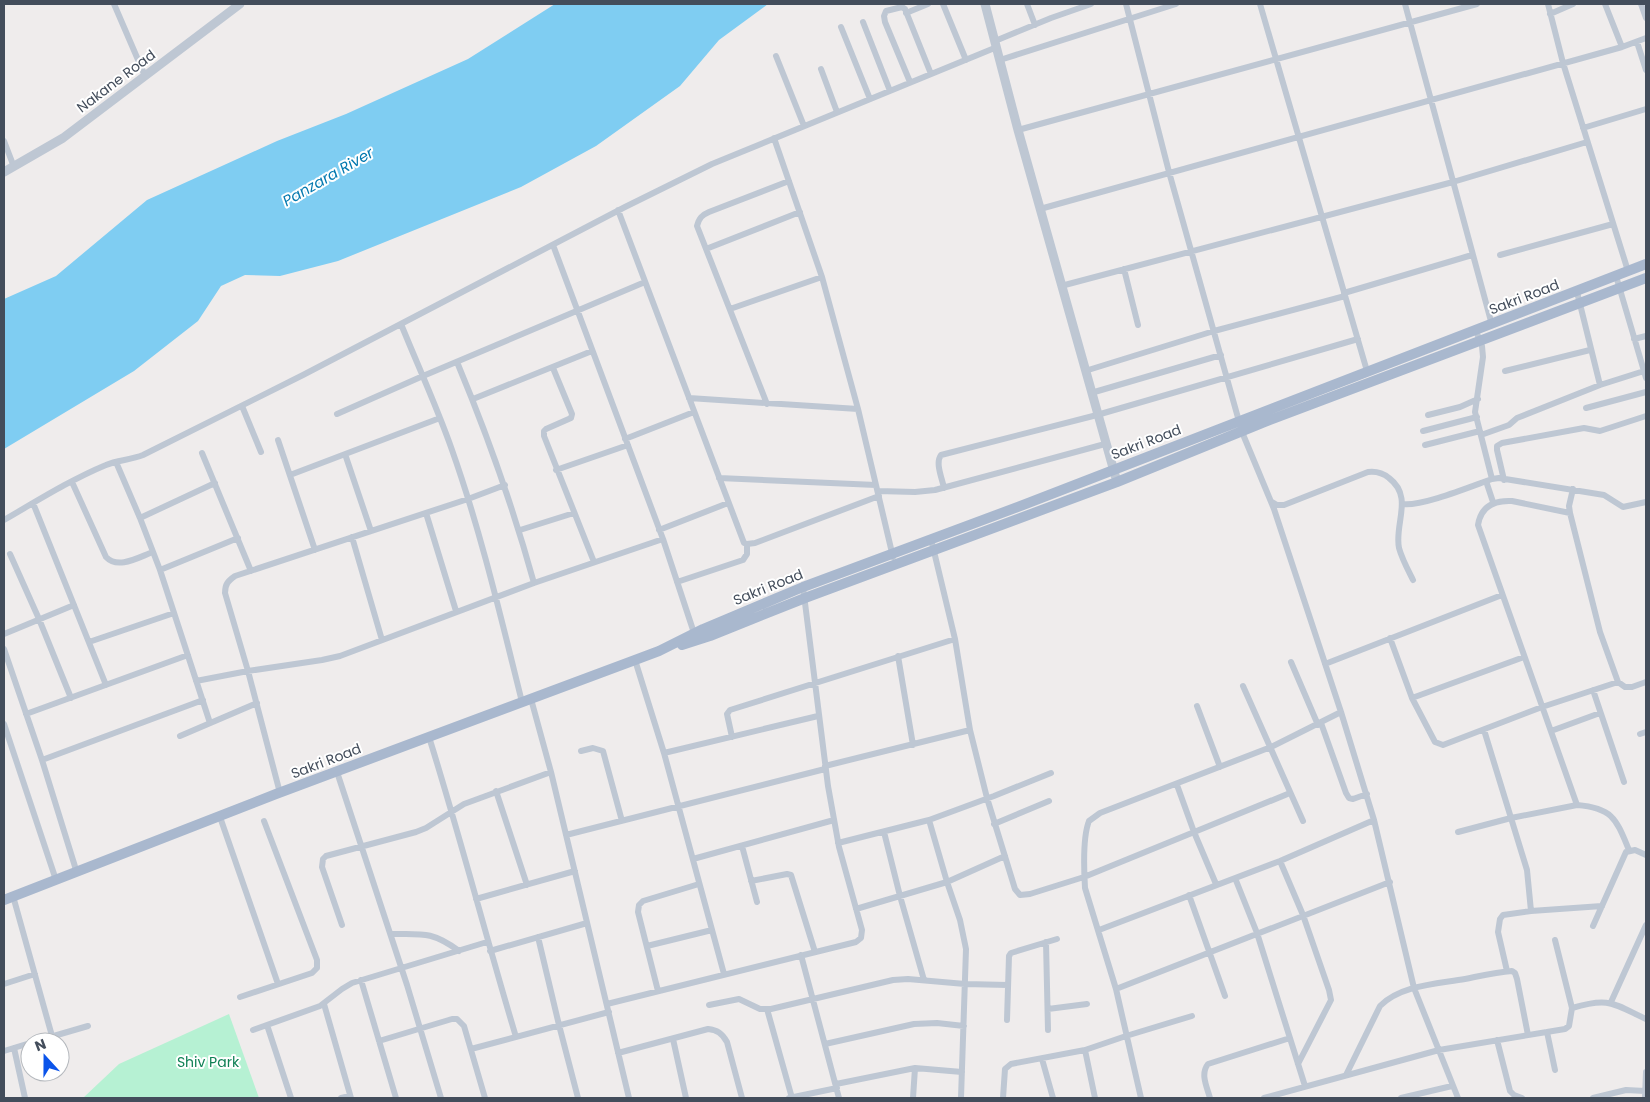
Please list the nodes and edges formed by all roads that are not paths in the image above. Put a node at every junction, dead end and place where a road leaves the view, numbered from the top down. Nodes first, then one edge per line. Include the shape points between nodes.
1 (114, 4) edge
2 (240, 4) edge
3 (928, 4) edge
4 (943, 4) edge
5 (986, 4) edge
6 (1026, 4) edge
7 (1090, 4) edge
8 (1126, 4) edge
9 (1176, 4) edge
10 (1260, 4) edge
11 (1405, 4) edge
12 (1478, 4) edge
13 (1548, 4) edge
14 (1573, 4) edge
15 (1605, 4) edge
16 (1641, 4) edge
17 (906, 13) junction
18 (1550, 14) junction
19 (1130, 18) junction
20 (1646, 18) edge
21 (863, 22) dead end
22 (1410, 22) junction
23 (1035, 25) junction
24 (841, 27) dead end
25 (1646, 38) edge
26 (1637, 42) junction
27 (996, 44) junction
28 (1622, 47) junction
29 (776, 56) dead end
30 (1276, 59) junction
31 (966, 60) junction
32 (1000, 60) junction
33 (1563, 63) junction
34 (821, 70) dead end
35 (1646, 70) edge
36 (931, 74) junction
37 (145, 76) junction
38 (910, 82) junction
39 (890, 91) junction
40 (1148, 96) junction
41 (870, 99) junction
42 (1432, 100) junction
43 (1646, 109) edge
44 (837, 112) junction
45 (804, 126) junction
46 (1583, 128) junction
47 (1018, 130) junction
48 (1299, 137) junction
49 (774, 138) junction
50 (4, 141) edge
51 (1587, 142) junction
52 (14, 167) junction
53 (4, 172) edge
54 (1169, 172) junction
55 (789, 181) junction
56 (1453, 182) junction
57 (1040, 209) junction
58 (618, 210) junction
59 (800, 212) junction
60 (1322, 216) junction
61 (1612, 224) junction
62 (552, 244) junction
63 (706, 249) junction
64 (1191, 251) junction
65 (1472, 255) junction
66 (1500, 255) dead end
67 (1646, 264) edge
68 (1124, 269) junction
69 (1628, 271) junction
70 (1616, 276) junction
71 (822, 278) junction
72 (1646, 278) edge
73 (646, 282) junction
74 (1061, 286) junction
75 (1620, 288) junction
76 (1576, 292) junction
77 (1345, 294) junction
78 (1579, 303) junction
79 (730, 309) junction
80 (577, 311) junction
81 (402, 324) junction
82 (1138, 325) dead end
83 (1492, 325) junction
84 (1214, 332) junction
85 (1478, 335) junction
86 (1646, 336) edge
87 (1358, 339) junction
88 (1634, 339) junction
89 (1590, 350) junction
90 (592, 351) junction
91 (1221, 355) junction
92 (1643, 357) edge
93 (458, 362) junction
94 (553, 368) junction
95 (1085, 371) junction
96 (1506, 371) dead end
97 (1367, 372) junction
98 (1646, 375) edge
99 (423, 376) junction
100 (1227, 377) junction
101 (1600, 385) junction
102 (1646, 392) edge
103 (1091, 393) junction
104 (689, 398) junction
105 (473, 399) junction
106 (1478, 399) junction
107 (767, 404) junction
108 (242, 406) junction
109 (1586, 408) dead end
110 (858, 409) junction
111 (694, 412) junction
112 (337, 414) dead end
113 (1097, 415) junction
114 (1428, 415) dead end
115 (1646, 416) edge
116 (1477, 417) junction
117 (440, 418) junction
118 (1239, 421) junction
119 (1423, 431) dead end
120 (1242, 432) junction
121 (1481, 433) junction
122 (278, 440) dead end
123 (627, 442) junction
124 (1105, 444) junction
125 (1425, 446) dead end
126 (261, 452) dead end
127 (202, 453) dead end
128 (345, 454) junction
129 (116, 462) junction
130 (1113, 469) junction
131 (556, 470) junction
132 (290, 475) junction
133 (719, 478) junction
134 (1504, 480) junction
135 (1489, 481) junction
136 (72, 482) junction
137 (1117, 482) junction
138 (214, 483) junction
139 (505, 485) junction
140 (944, 488) junction
141 (878, 491) junction
142 (1572, 491) junction
143 (468, 499) junction
144 (1272, 502) junction
145 (1493, 502) junction
146 (1646, 502) edge
147 (728, 503) junction
148 (33, 504) junction
149 (1403, 506) junction
150 (1570, 510) junction
151 (574, 512) junction
152 (426, 513) junction
153 (140, 518) junction
154 (4, 520) edge
155 (520, 530) junction
156 (659, 530) junction
157 (371, 531) junction
158 (352, 537) junction
159 (238, 538) junction
160 (663, 539) junction
161 (931, 539) junction
162 (747, 544) junction
163 (315, 550) junction
164 (933, 550) junction
165 (153, 552) junction
166 (10, 554) dead end
167 (892, 554) junction
168 (594, 562) junction
169 (894, 565) junction
170 (160, 570) junction
171 (251, 571) junction
172 (1413, 580) dead end
173 (534, 582) junction
174 (677, 582) junction
175 (803, 588) junction
176 (1502, 595) junction
177 (495, 597) junction
178 (805, 598) junction
179 (74, 605) junction
180 (456, 611) junction
181 (174, 613) junction
182 (39, 619) junction
183 (694, 633) junction
184 (4, 634) edge
185 (1390, 638) junction
186 (955, 639) junction
187 (382, 640) junction
188 (89, 642) junction
189 (4, 649) edge
190 (659, 651) junction
191 (188, 655) junction
192 (898, 656) junction
193 (1524, 657) junction
194 (634, 660) junction
195 (1291, 662) dead end
196 (1325, 664) junction
197 (248, 671) junction
198 (196, 681) junction
199 (815, 682) junction
200 (1618, 682) junction
201 (1646, 682) edge
202 (106, 685) junction
203 (1243, 686) dead end
204 (1593, 690) junction
205 (71, 698) junction
206 (1412, 698) junction
207 (203, 700) junction
208 (526, 701) junction
209 (257, 703) junction
210 (1197, 706) dead end
211 (1542, 708) junction
212 (1341, 712) junction
213 (1600, 713) junction
214 (26, 714) junction
215 (818, 716) junction
216 (210, 723) junction
217 (4, 724) edge
218 (1320, 724) junction
219 (970, 730) junction
220 (1484, 730) junction
221 (1551, 731) junction
222 (180, 736) dead end
223 (429, 737) junction
224 (732, 737) junction
225 (913, 745) junction
226 (1271, 747) junction
227 (581, 751) dead end
228 (664, 754) junction
229 (42, 760) junction
230 (1220, 767) junction
231 (825, 768) junction
232 (337, 772) junction
233 (551, 772) junction
234 (1051, 773) dead end
235 (1624, 782) dead end
236 (1177, 784) junction
237 (496, 791) junction
238 (280, 793) junction
239 (1290, 793) junction
240 (1367, 794) junction
241 (986, 798) junction
242 (1049, 801) dead end
243 (1577, 805) junction
244 (678, 806) junction
245 (452, 810) junction
246 (220, 817) junction
247 (1512, 818) junction
248 (834, 820) junction
249 (929, 820) junction
250 (1303, 820) dead end
251 (1374, 820) junction
252 (264, 821) dead end
253 (622, 821) junction
254 (994, 824) junction
255 (884, 832) junction
256 (1194, 832) junction
257 (1458, 832) dead end
258 (566, 835) junction
259 (838, 842) junction
260 (742, 846) junction
261 (362, 848) junction
262 (1629, 850) junction
263 (1646, 855) edge
264 (1004, 856) junction
265 (693, 859) junction
266 (1280, 860) junction
267 (575, 871) junction
268 (77, 873) junction
269 (1084, 877) junction
270 (1235, 878) junction
271 (56, 880) junction
272 (751, 881) junction
273 (947, 882) junction
274 (1390, 882) junction
275 (700, 884) junction
276 (1216, 884) junction
277 (527, 885) junction
278 (1189, 895) junction
279 (900, 896) junction
280 (8, 898) edge
281 (476, 899) junction
282 (757, 902) dead end
283 (1602, 906) junction
284 (856, 909) junction
285 (1531, 911) junction
286 (1303, 915) junction
287 (587, 923) junction
288 (342, 925) dead end
289 (1646, 925) edge
290 (1593, 926) dead end
291 (712, 930) junction
292 (1098, 930) junction
293 (1257, 933) junction
294 (391, 934) junction
295 (538, 937) junction
296 (1057, 939) dead end
297 (1554, 940) dead end
298 (487, 942) junction
299 (1046, 942) junction
300 (647, 946) junction
301 (459, 951) junction
302 (490, 951) junction
303 (815, 952) junction
304 (1210, 952) junction
305 (801, 955) junction
306 (401, 967) junction
307 (1507, 971) junction
308 (35, 974) junction
309 (724, 974) junction
310 (361, 980) junction
311 (924, 980) junction
312 (4, 984) edge
313 (278, 984) junction
314 (966, 984) junction
315 (1008, 985) junction
316 (1414, 988) junction
317 (1116, 989) junction
318 (658, 991) junction
319 (1225, 996) dead end
320 (240, 997) dead end
321 (812, 998) junction
322 (1611, 1002) junction
323 (324, 1004) junction
324 (607, 1004) junction
325 (1087, 1004) dead end
326 (709, 1005) dead end
327 (1572, 1008) junction
328 (767, 1009) junction
329 (1048, 1009) junction
330 (609, 1012) junction
331 (1192, 1016) dead end
332 (1646, 1019) edge
333 (1007, 1020) dead end
334 (267, 1025) junction
335 (559, 1025) junction
336 (88, 1026) dead end
337 (964, 1026) junction
338 (420, 1029) junction
339 (253, 1030) dead end
340 (1048, 1030) dead end
341 (51, 1032) edge
342 (66, 1032) edge
343 (1547, 1032) junction
344 (1528, 1035) junction
345 (1126, 1036) junction
346 (516, 1037) junction
347 (1290, 1038) junction
348 (673, 1039) junction
349 (1497, 1040) junction
350 (379, 1041) junction
351 (825, 1044) junction
352 (20, 1046) edge
353 (14, 1048) junction
354 (471, 1049) junction
355 (1086, 1050) junction
356 (1439, 1050) junction
357 (4, 1051) edge
358 (618, 1053) junction
359 (1042, 1059) junction
360 (1298, 1064) junction
361 (914, 1068) junction
362 (1555, 1070) dead end
363 (962, 1072) junction
364 (1646, 1072) edge
365 (1346, 1075) junction
366 (836, 1086) junction
367 (1305, 1086) junction
368 (1452, 1086) junction
369 (1645, 1091) edge
370 (351, 1097) edge
371 (25, 1098) edge
372 (291, 1098) edge
373 (341, 1098) edge
374 (396, 1098) edge
375 (441, 1098) edge
376 (484, 1098) edge
377 (578, 1098) edge
378 (629, 1098) edge
379 (686, 1098) edge
380 (742, 1098) edge
381 (791, 1098) edge
382 (839, 1098) edge
383 (913, 1098) edge
384 (961, 1098) edge
385 (1004, 1098) edge
386 (1053, 1098) edge
387 (1095, 1098) edge
388 (1141, 1098) edge
389 (1210, 1098) edge
390 (1264, 1098) edge
391 (1401, 1098) edge
392 (1458, 1098) edge
393 (1522, 1098) edge
394 (1593, 1098) edge
395 (1645, 1098) edge

1 - 37 street
2 - 37 street, Nakane Road
3 - 17 street
4 - 31 street
5 - 27 street
6 - 23 street
7 - 23 street
8 - 19 street
9 - 19 street
10 - 30 street
11 - 22 street
12 - 22 street
13 - 18 street
14 - 18 street
15 - 28 street
16 - 20 street
17 - 36 street
17 - 38 street via 902,7 886,11 884,16
18 - 33 street
19 - 32 street
19 - 40 street
21 - 39 street
22 - 30 street
22 - 42 street
23 - 27 street
24 - 41 street
25 - 26 street
26 - 28 street
26 - 35 street
27 - 31 street
27 - 32 street
28 - 33 street
29 - 45 street
30 - 40 street
30 - 48 street
31 - 36 street
32 - 47 street
33 - 42 street
33 - 46 street
34 - 44 street
36 - 38 street
37 - 52 street, Nakane Road via 63,138
38 - 39 street
39 - 41 street
40 - 47 street
40 - 54 street
41 - 44 street
42 - 48 street
42 - 56 street
43 - 46 street
44 - 45 street
45 - 49 street
46 - 51 street
47 - 57 street
48 - 54 street
48 - 60 street
49 - 55 street
49 - 58 street
50 - 52 street
51 - 56 street
51 - 61 street
52 - 53 street, Nakane Road
54 - 57 street
54 - 64 street
55 - 59 street
55 - 63 street via 702,215 697,226
56 - 60 street
56 - 65 street
57 - 74 street
58 - 62 street
58 - 73 street
59 - 63 street
59 - 71 street
60 - 64 street
60 - 77 street
61 - 66 street
61 - 69 street
62 - 80 street
62 - 81 street
63 - 79 street
64 - 68 street
64 - 84 street
65 - 77 street
65 - 83 street
67 - 69 main road, Sakri Road
68 - 74 street
68 - 82 street
69 - 70 main road, Sakri Road
70 - 75 street
70 - 76 main road, Sakri Road
71 - 79 street
71 - 110 street
72 - 75 main road, Sakri Road
73 - 80 street
73 - 104 street
74 - 95 street
75 - 78 main road, Sakri Road
75 - 88 street
76 - 78 street
76 - 83 main road, Sakri Road
77 - 84 street
77 - 87 street
78 - 85 main road, Sakri Road
78 - 89 street
79 - 107 street
80 - 90 street
80 - 93 street
81 - 99 street
81 - 108 street
83 - 85 main road, Sakri Road
84 - 91 street
84 - 95 street
85 - 97 main road, Sakri Road
85 - 106 street via 1483,357
85 - 120 main road, Sakri Road
86 - 88 street
87 - 97 street
87 - 100 street
88 - 92 street
89 - 96 street
89 - 101 street
90 - 94 street
90 - 123 street
91 - 100 street
91 - 103 street
92 - 98 street
93 - 99 street
93 - 105 street
94 - 105 street
94 - 131 street via 572,414 570,420 544,431
95 - 103 street
97 - 118 main road, Sakri Road
98 - 101 street
99 - 112 street
99 - 117 street
100 - 113 street
100 - 118 street
101 - 121 street via 1517,418 1509,425
102 - 109 street
103 - 113 street
104 - 107 street
104 - 111 street
105 - 139 street
106 - 114 street
106 - 116 street
107 - 110 street
108 - 126 street
108 - 129 street via 143,455
110 - 141 street
111 - 123 street
111 - 133 street
113 - 124 street
113 - 140 street via 941,455 939,463
115 - 134 street via 1600,431 1584,428 1502,443 1497,450
116 - 119 street
116 - 121 street
117 - 128 street
117 - 143 street
118 - 120 street
118 - 130 main road, Sakri Road
120 - 137 main road, Sakri Road
120 - 144 street
121 - 125 street
121 - 135 street
122 - 132 street
123 - 131 street
123 - 156 street
124 - 130 street
124 - 140 street
127 - 138 street
128 - 132 street
128 - 157 street
129 - 136 street
129 - 153 street
130 - 137 street
130 - 161 main road, Sakri Road
131 - 151 street
132 - 163 street
133 - 141 street
133 - 147 street
134 - 135 street
134 - 142 street
135 - 145 street
135 - 149 street
136 - 148 street
136 - 165 street via 111,562 127,562
137 - 164 main road, Sakri Road
138 - 153 street
138 - 159 street
139 - 143 street
139 - 155 street
140 - 141 street via 915,492
141 - 162 street
141 - 167 street
142 - 146 street via 1604,494 1623,506
142 - 150 street
143 - 152 street
143 - 177 street
144 - 149 street via 1284,505 1373,471 1392,481 1401,493
144 - 196 street
145 - 150 street via 1512,501
145 - 176 street via 1482,513 1478,525
147 - 156 street
147 - 162 street via 741,539
148 - 154 street
148 - 179 street
149 - 172 street via 1399,548
150 - 200 street via 1600,632
151 - 155 street
151 - 168 street
152 - 157 street
152 - 180 street
153 - 165 street
155 - 173 street
156 - 160 street
157 - 158 street
158 - 163 street
158 - 187 street
159 - 170 street
159 - 171 street
160 - 168 street
160 - 174 street
161 - 164 street
161 - 167 main road, Sakri Road
162 - 174 street via 743,560
163 - 171 street
164 - 169 main road, Sakri Road
164 - 186 street
165 - 170 street
166 - 182 street
167 - 169 street
167 - 175 main road, Sakri Road
168 - 173 street
169 - 178 main road, Sakri Road
170 - 181 street
171 - 197 street via 235,576 225,586
173 - 177 street
174 - 183 street
175 - 178 street
175 - 183 main road, Sakri Road
176 - 185 street
176 - 193 street
177 - 180 street
177 - 208 street
178 - 190 main road, Sakri Road via 710,636
178 - 199 street
179 - 182 street
179 - 188 street
180 - 187 street
181 - 188 street
181 - 191 street
182 - 184 street
182 - 205 street
183 - 190 main road, Sakri Road
185 - 196 street
185 - 206 street
186 - 192 street
186 - 219 street
187 - 197 street via 330,658
188 - 202 street
189 - 214 street
190 - 194 main road, Sakri Road
191 - 198 street
191 - 202 street
192 - 199 street
192 - 225 street
193 - 206 street
193 - 211 street
194 - 208 main road, Sakri Road
194 - 228 street
195 - 218 street
196 - 212 street
197 - 198 street
197 - 209 street
198 - 207 street
199 - 215 street
199 - 224 street via 730,710 727,714
200 - 201 street via 1625,687
200 - 204 street
202 - 205 street
203 - 226 street
204 - 211 street
204 - 213 street
205 - 214 street
206 - 220 street via 1434,742 1442,745
207 - 216 street
207 - 229 street
208 - 223 main road, Sakri Road
208 - 233 street
209 - 216 street
209 - 238 street
210 - 230 street
211 - 220 street
211 - 221 street
212 - 218 street
212 - 240 street
213 - 221 street
213 - 235 street
214 - 229 street
215 - 224 street
215 - 231 street
216 - 222 street
217 - 271 street
218 - 226 street
218 - 240 street via 1349,798
219 - 225 street
219 - 241 street
220 - 247 street
221 - 243 street
223 - 232 main road, Sakri Road
223 - 245 street
224 - 228 street
225 - 231 street
226 - 230 street
226 - 239 street
227 - 253 street via 593,748 603,751
228 - 244 street
229 - 268 street
230 - 236 street
231 - 244 street
231 - 248 street
232 - 238 main road, Sakri Road
232 - 261 street
233 - 237 street
233 - 258 street
234 - 241 street
236 - 256 street
236 - 269 street via 1089,821
237 - 245 street
237 - 277 street
238 - 246 main road, Sakri Road
239 - 250 street
239 - 256 street
240 - 251 street
241 - 249 street
241 - 254 street
242 - 254 street
243 - 247 street
243 - 262 street via 1601,809 1609,814 1616,821
244 - 253 street
244 - 265 street
245 - 261 street via 426,828
245 - 281 street
246 - 268 main road, Sakri Road
246 - 313 street
247 - 257 street
247 - 285 street via 1527,870
248 - 259 street
248 - 260 street
249 - 255 street
249 - 273 street
251 - 266 street
251 - 274 street
252 - 313 street via 317,960 317,968 312,973
253 - 258 street
254 - 264 street
255 - 259 street
255 - 279 street
256 - 269 street
256 - 276 street
258 - 267 street
259 - 284 street
260 - 265 street
260 - 272 street
261 - 288 street via 330,855 321,863
261 - 294 street
262 - 263 street
262 - 283 street via 1623,856
264 - 269 street via 1020,895
264 - 273 street
265 - 275 street
266 - 270 street
266 - 286 street
267 - 277 street
267 - 287 street
268 - 271 main road, Sakri Road
269 - 292 street
270 - 276 street
270 - 293 street
271 - 280 main road, Sakri Road
272 - 282 street
272 - 303 street via 787,874 794,878
273 - 279 street
273 - 314 street via 966,949
274 - 286 street
274 - 316 street
275 - 291 street
275 - 300 street via 639,905
276 - 278 street
277 - 281 street
278 - 292 street
278 - 304 street
279 - 284 street
279 - 311 street
280 - 308 street
281 - 298 street
283 - 285 street
283 - 290 street
284 - 303 street via 861,938
285 - 307 street via 1511,913 1500,919 1498,932
286 - 293 street
286 - 360 street via 1331,1000
287 - 295 street
287 - 324 street
289 - 322 street
291 - 300 street
291 - 309 street
292 - 317 street
293 - 304 street
293 - 347 street
294 - 301 street via 433,935
294 - 306 street
295 - 302 street
295 - 335 street
296 - 299 street
297 - 327 street
298 - 301 street
298 - 302 street
299 - 315 street via 1011,953
299 - 329 street
300 - 318 street
301 - 306 street
302 - 346 street
303 - 305 street
304 - 317 street
304 - 319 street
305 - 309 street
305 - 321 street
306 - 310 street
306 - 338 street
307 - 316 street
307 - 344 street via 1515,973 1518,979
308 - 312 street
308 - 341 street
309 - 318 street
310 - 323 street via 342,988
310 - 350 street
311 - 314 street
311 - 321 street via 893,980
313 - 320 street
314 - 315 street
314 - 337 street
315 - 333 street
316 - 356 street
316 - 365 street via 1380,1006
317 - 345 street
318 - 324 street
321 - 328 street
321 - 351 street
322 - 327 street via 1591,1002
322 - 332 street
323 - 334 street
323 - 370 street
324 - 330 street
325 - 329 street
326 - 328 street via 739,999
327 - 343 street via 1569,1026
328 - 381 street
329 - 340 street
330 - 335 street
330 - 358 street
331 - 345 street
334 - 339 street
334 - 372 street
335 - 346 street
335 - 377 street
336 - 342 street
337 - 351 street via 914,1024
337 - 363 street
338 - 350 street
338 - 354 street via 457,1019 464,1026
338 - 375 street
343 - 344 street
343 - 362 street
344 - 349 street
345 - 355 street
345 - 388 street
346 - 354 street
347 - 360 street
347 - 389 street via 1208,1064 1204,1076
348 - 358 street
348 - 379 street
348 - 380 street via 708,1029 723,1035
349 - 356 street
349 - 393 street via 1510,1091
350 - 374 street
351 - 366 street
352 - 353 street
353 - 357 street
353 - 371 street
354 - 376 street
355 - 359 street
355 - 387 street
356 - 365 street
356 - 368 street
358 - 378 street
359 - 385 street via 1008,1066 1004,1072
359 - 386 street
360 - 367 street
361 - 363 street
361 - 366 street
361 - 383 street
363 - 384 street
364 - 369 street
365 - 367 street
366 - 381 street
366 - 382 street
367 - 390 street
368 - 391 street
368 - 392 street
369 - 394 street via 1617,1092
369 - 395 street
370 - 373 street

